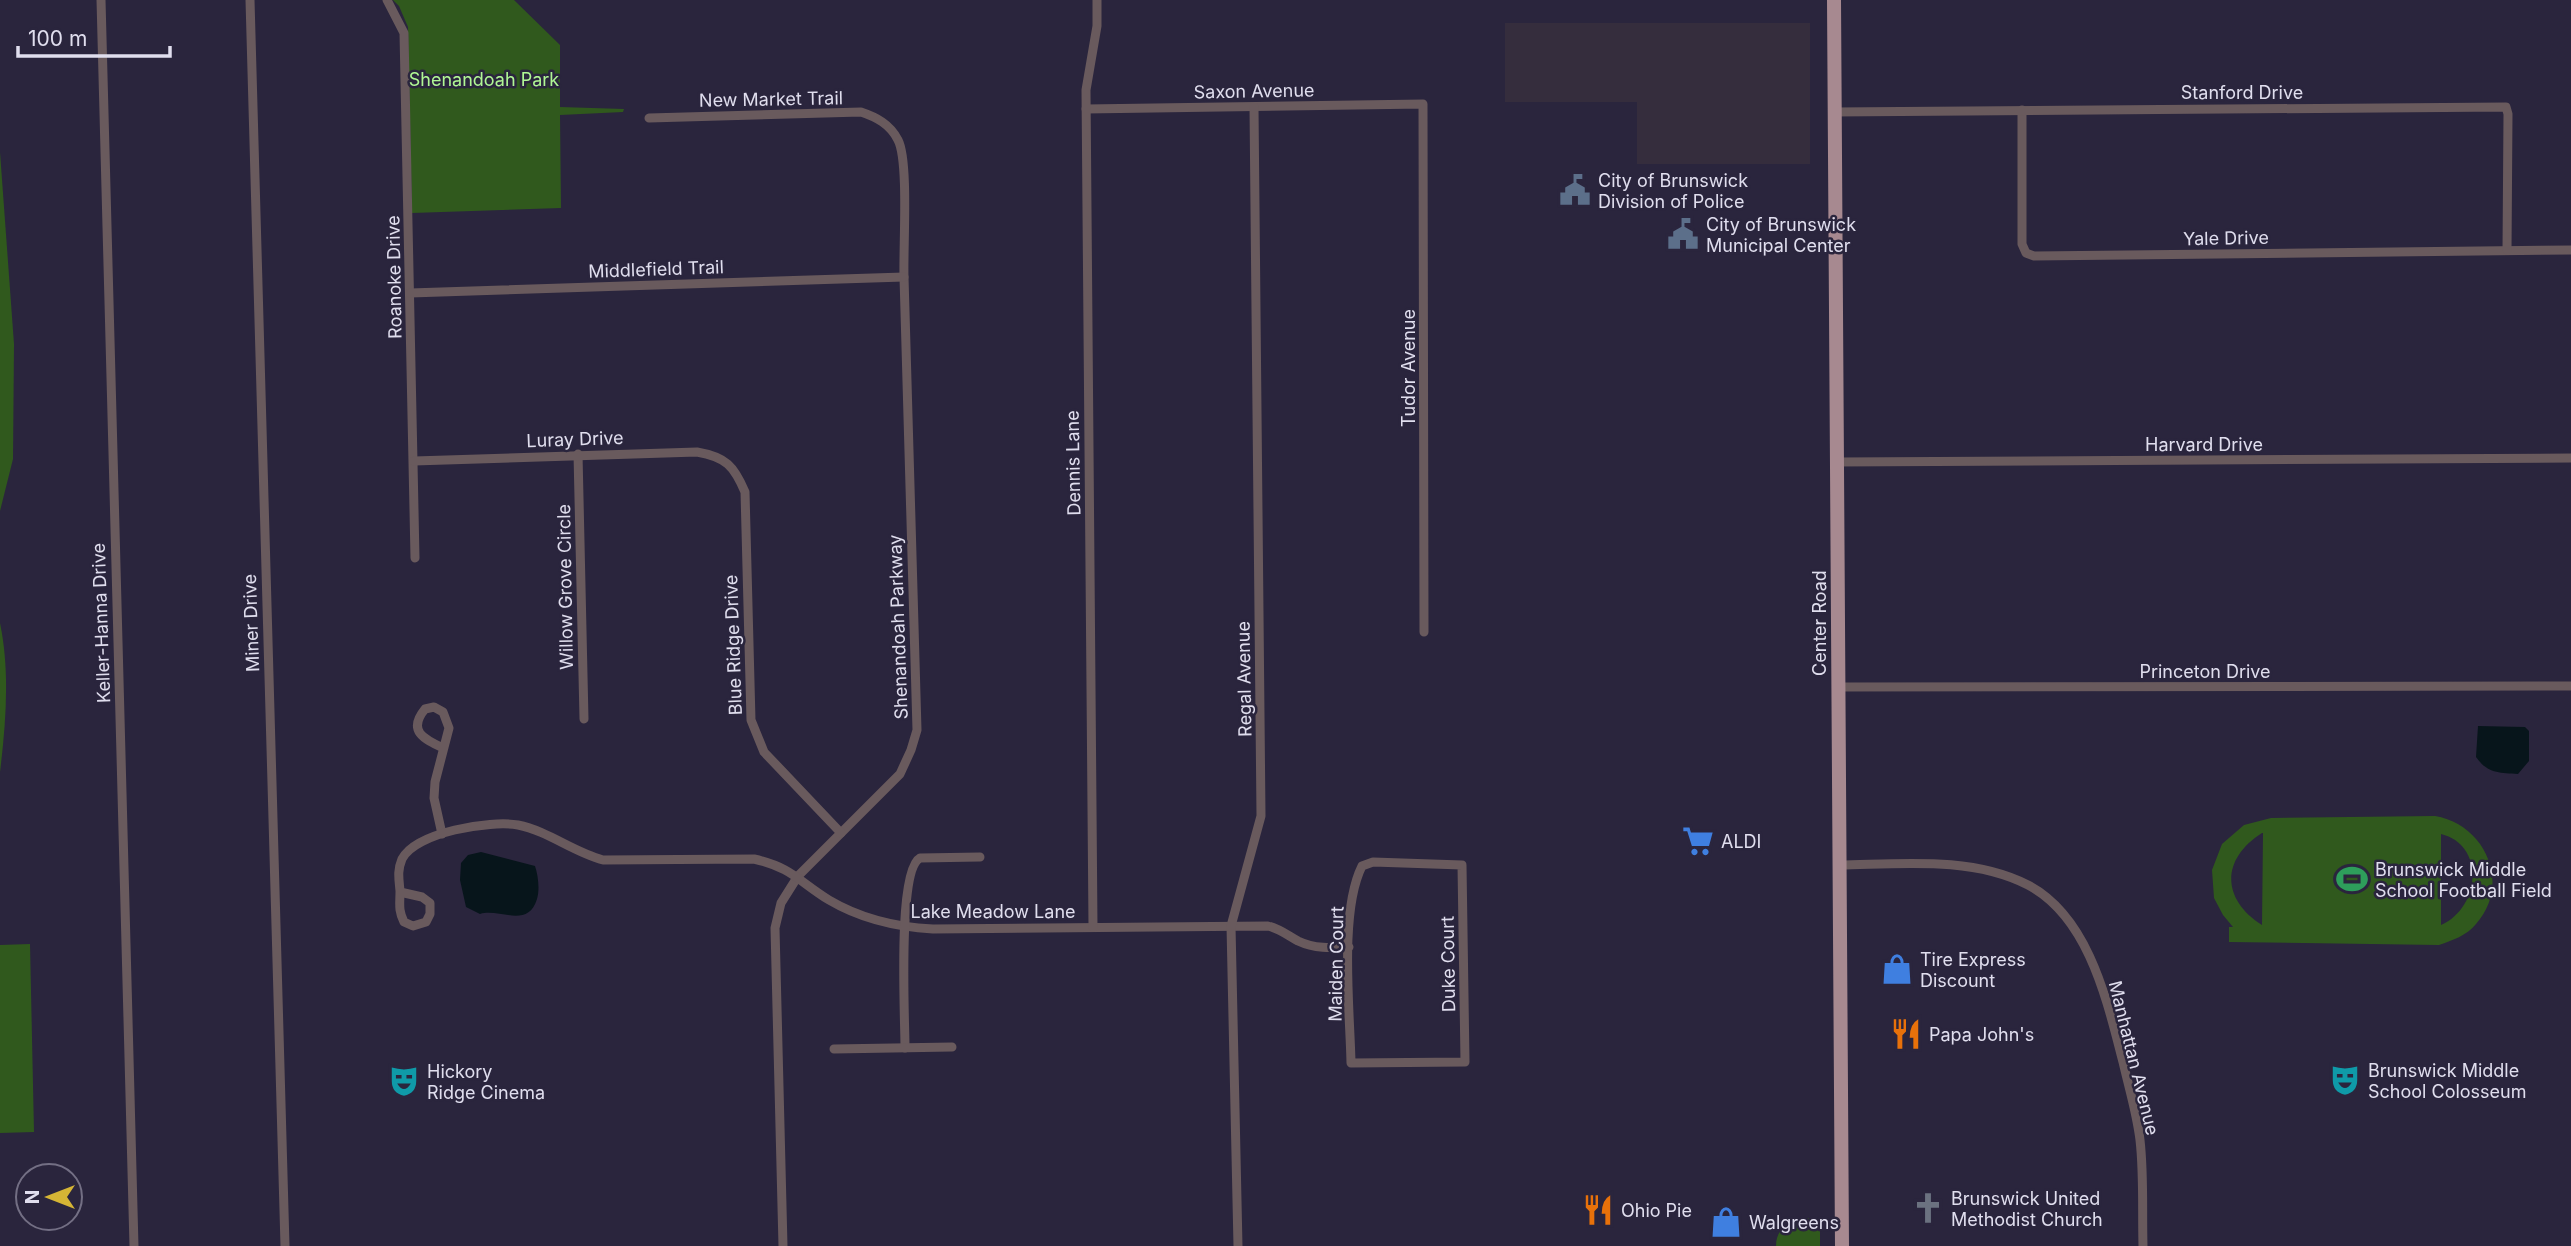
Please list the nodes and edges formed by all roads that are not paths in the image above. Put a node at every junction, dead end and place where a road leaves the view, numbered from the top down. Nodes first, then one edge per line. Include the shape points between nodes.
1 (101, 0) edge
2 (250, 0) edge
3 (387, 0) edge
4 (1097, 0) edge
5 (1834, 0) edge
6 (1423, 104) joint
7 (1254, 107) junction
8 (1086, 109) junction
9 (2022, 110) junction
10 (1835, 112) junction
11 (649, 118) dead end
12 (889, 127) joint
13 (2507, 250) junction
14 (2571, 250) edge
15 (904, 277) junction
16 (410, 293) junction
17 (578, 454) junction
18 (2571, 458) edge
19 (414, 461) junction
20 (1837, 461) junction
21 (732, 468) joint
22 (415, 558) dead end
23 (1424, 632) dead end
24 (2571, 686) edge
25 (1839, 687) junction
26 (584, 719) dead end
27 (443, 748) junction
28 (841, 833) junction
29 (442, 834) junction
30 (980, 857) dead end
31 (1840, 865) junction
32 (1362, 866) joint
33 (798, 876) junction
34 (400, 892) dead end
35 (1231, 926) junction
36 (904, 927) junction
37 (1093, 927) junction
38 (1349, 947) junction
39 (952, 1047) dead end
40 (834, 1048) dead end
41 (905, 1048) junction
42 (1351, 1063) joint
43 (134, 1246) edge
44 (285, 1246) edge
45 (783, 1246) edge
46 (1238, 1246) edge
47 (1842, 1246) edge
48 (2143, 1246) edge

1 - 43 street, Keller-Hanna Drive
2 - 44 street, Miner Drive
3 - 16 street, Roanoke Drive via 404,33
4 - 8 street, Dennis Lane
5 - 10 main road, Center Road
6 - 7 street, Saxon Avenue
6 - 23 street, Tudor Avenue
7 - 8 street, Saxon Avenue
7 - 35 street, Regal Avenue via 1261,816
8 - 37 street, Dennis Lane
9 - 10 street, Stanford Drive
9 - 13 street, Yale Drive via 2022,244 2026,253 2034,256
9 - 13 street, Stanford Drive via 2505,107
10 - 20 main road, Center Road
11 - 12 street, New Market Trail via 861,113
12 - 15 street, Shenandoah Parkway via 899,141 903,160
13 - 14 street, Yale Drive
15 - 16 street, Middlefield Trail
15 - 28 street, Shenandoah Parkway via 916,730 900,774
16 - 19 street, Roanoke Drive
17 - 19 street, Luray Drive
17 - 21 street, Luray Drive via 697,453 717,456
17 - 26 street, Willow Grove Circle
18 - 20 street, Harvard Drive
19 - 22 street, Roanoke Drive
20 - 25 main road, Center Road
21 - 28 street, Blue Ridge Drive via 745,492 751,720 764,752
24 - 25 street, Princeton Drive
25 - 31 main road, Center Road
27 - 27 street via 424,739 417,728 425,709 443,712 449,728
27 - 29 street via 434,798
28 - 33 street, Shenandoah Parkway
29 - 33 street, Lake Meadow Lane via 481,825 515,825 603,860 754,859 778,864
29 - 34 street, Lake Meadow Lane via 403,857 397,874
30 - 36 street via 915,860
31 - 47 main road, Center Road
31 - 48 street, Manhattan Avenue via 1932,864 1993,873 2034,889 2055,905 2087,953 2102,988 2136,1118 2142,1161
32 - 38 street, Maiden Court via 1349,915
32 - 42 street, Duke Court via 1373,862 1462,866 1465,1062
33 - 36 street, Lake Meadow Lane via 844,908
33 - 45 street, Shenandoah Parkway via 782,903 775,928
35 - 37 street, Lake Meadow Lane
35 - 38 street, Lake Meadow Lane via 1268,926 1310,945
35 - 46 street, Regal Avenue
36 - 37 street, Lake Meadow Lane
36 - 41 street
38 - 42 street, Maiden Court
39 - 41 street
40 - 41 street

